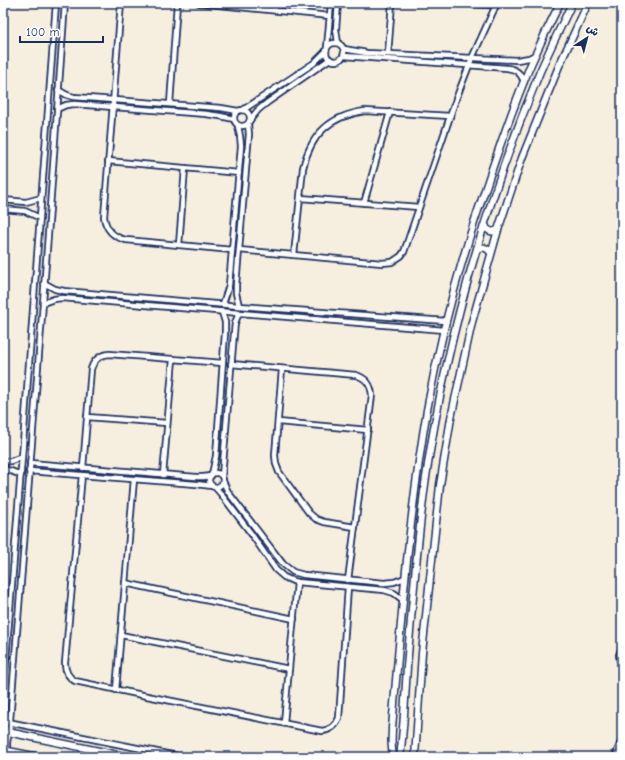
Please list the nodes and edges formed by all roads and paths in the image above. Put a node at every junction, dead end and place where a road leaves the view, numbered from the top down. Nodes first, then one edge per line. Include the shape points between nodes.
1 (56, 3) edge
2 (65, 3) edge
3 (121, 3) edge
4 (177, 3) edge
5 (199, 3) edge
6 (275, 3) edge
7 (331, 3) edge
8 (338, 3) edge
9 (392, 3) edge
10 (447, 3) edge
11 (451, 3) edge
12 (560, 3) edge
13 (572, 3) edge
14 (588, 3) edge
15 (496, 4) edge
16 (274, 10) junction
17 (330, 16) junction
18 (338, 43) junction
19 (327, 49) junction
20 (344, 49) junction
21 (388, 54) junction
22 (535, 55) junction
23 (344, 56) junction
24 (472, 58) junction
25 (330, 59) junction
26 (469, 65) junction
27 (524, 82) junction
28 (58, 90) junction
29 (113, 100) junction
30 (170, 104) junction
31 (113, 107) junction
32 (57, 109) junction
33 (241, 110) junction
34 (390, 112) junction
35 (450, 116) junction
36 (234, 119) junction
37 (249, 122) junction
38 (238, 126) junction
39 (108, 161) junction
40 (185, 168) junction
41 (239, 173) junction
42 (42, 198) junction
43 (300, 198) junction
44 (3, 200) edge
45 (364, 203) junction
46 (418, 207) junction
47 (3, 209) edge
48 (40, 218) junction
49 (484, 225) junction
50 (39, 226) junction
51 (48, 227) junction
52 (498, 230) junction
53 (179, 245) junction
54 (477, 249) junction
55 (232, 250) junction
56 (239, 250) junction
57 (491, 253) junction
58 (294, 255) junction
59 (44, 283) junction
60 (84, 292) junction
61 (83, 300) junction
62 (175, 300) junction
63 (43, 303) junction
64 (223, 304) junction
65 (239, 306) junction
66 (175, 308) junction
67 (222, 312) junction
68 (240, 313) junction
69 (446, 321) junction
70 (444, 330) junction
71 (30, 355) junction
72 (39, 355) junction
73 (173, 359) junction
74 (223, 363) junction
75 (231, 364) junction
76 (282, 369) junction
77 (87, 417) junction
78 (278, 422) junction
79 (168, 423) junction
80 (368, 430) junction
81 (22, 457) junction
82 (3, 462) edge
83 (30, 463) junction
84 (83, 468) junction
85 (3, 469) edge
86 (29, 471) junction
87 (163, 474) junction
88 (21, 475) junction
89 (82, 475) junction
90 (212, 475) junction
91 (134, 479) junction
92 (222, 479) junction
93 (213, 487) junction
94 (355, 527) junction
95 (15, 552) junction
96 (23, 553) junction
97 (405, 578) junction
98 (348, 580) junction
99 (297, 582) junction
100 (126, 583) junction
101 (348, 587) junction
102 (403, 600) junction
103 (294, 619) junction
104 (121, 635) junction
105 (622, 647) edge
106 (289, 669) junction
107 (622, 671) edge
108 (116, 690) junction
109 (3, 697) edge
110 (3, 721) edge
111 (10, 722) junction
112 (284, 723) junction
113 (6, 732) edge
114 (622, 739) edge
115 (6, 752) edge
116 (39, 757) edge
117 (128, 757) edge
118 (182, 757) edge
119 (394, 757) edge
120 (400, 757) edge
121 (415, 757) edge
122 (615, 757) edge

1 - 42 street
2 - 28 street
3 - 29 street
4 - 30 street
5 - 16 street
6 - 16 street
7 - 17 street
8 - 18 street
9 - 21 street
10 - 11 street
11 - 15 street
12 - 22 main road
13 - 49 main road via 534,86
14 - 52 main road via 559,66 522,158
15 - 24 street
16 - 17 street
17 - 19 street
18 - 19 street via 331,44
18 - 20 street
19 - 25 street via 326,54
19 - 33 street via 314,63
20 - 21 street
20 - 23 street
21 - 24 street
22 - 24 street via 517,60
22 - 27 main road
23 - 25 street via 338,61
23 - 26 street
24 - 26 street
25 - 37 street via 268,102
26 - 27 street via 512,68 520,73
26 - 35 street
27 - 69 main road via 483,195
28 - 29 street via 74,97
28 - 32 street
29 - 30 street
29 - 31 street
30 - 33 street
31 - 32 street via 70,104
31 - 36 street via 206,114
31 - 39 street
32 - 51 street
33 - 36 street via 235,113
33 - 37 street via 249,115
34 - 35 street
34 - 43 street via 354,112 324,128 313,141 306,156
34 - 45 street
35 - 46 street
36 - 38 street
37 - 38 street via 242,127
37 - 56 street
38 - 41 street via 241,141
39 - 40 street
39 - 53 street via 104,217 107,228 115,236 126,240
40 - 41 street
40 - 53 street
41 - 55 street
42 - 44 street via 26,202
42 - 48 street
43 - 45 street
43 - 58 street
45 - 46 street
46 - 58 street via 404,252 392,262
47 - 48 street via 25,211
48 - 50 street
49 - 52 main road via 490,231
49 - 54 main road
50 - 51 street
50 - 71 street
51 - 59 street
52 - 57 main road
53 - 55 street
54 - 57 main road via 482,247
54 - 120 main road via 453,338 425,484
55 - 64 street via 229,285
56 - 58 street
56 - 65 street via 236,289
57 - 121 main road via 472,322 451,418 440,485 422,653
59 - 60 street via 59,290
59 - 63 street
60 - 61 street
60 - 62 street
61 - 63 street via 58,298
61 - 66 street
62 - 64 street
62 - 66 street
63 - 72 street
64 - 65 street
65 - 69 street
66 - 67 street
67 - 68 street
67 - 74 street via 225,327
68 - 70 street
68 - 75 street via 234,328
69 - 70 main road
70 - 97 main road via 427,409
71 - 72 street
71 - 81 street
72 - 83 street
73 - 74 street
73 - 77 street via 102,355 91,369
73 - 79 street
74 - 90 street via 216,456
75 - 76 street
75 - 92 street
76 - 78 street
76 - 80 street via 356,375 366,380 372,389
77 - 79 street
77 - 84 street
78 - 80 street
78 - 94 street via 276,464 306,510 324,522
79 - 87 street
80 - 94 street
81 - 82 street
81 - 88 street
83 - 84 street
83 - 86 street
84 - 87 street
85 - 88 street
86 - 89 street
86 - 96 street
87 - 90 street via 200,477
88 - 95 street
89 - 91 street
89 - 108 street via 65,668 69,676 76,681
90 - 92 street via 218,474
90 - 93 street via 209,482
91 - 93 street
91 - 100 street
92 - 93 street via 220,486
92 - 98 street via 228,492 289,570 301,575
93 - 99 street via 222,494 280,574
94 - 98 street
95 - 96 street
95 - 109 street
96 - 111 street
97 - 98 street via 384,583
97 - 102 main road
99 - 101 street
99 - 103 street
100 - 103 street
100 - 104 street
101 - 102 street via 384,590 394,593
101 - 112 street via 337,722 335,726 322,731
102 - 119 main road via 391,746
103 - 106 street
104 - 106 street
104 - 108 street
105 - 107 street via 619,655
106 - 112 street
108 - 112 street
110 - 111 street
111 - 113 street
111 - 118 street
113 - 115 street
113 - 117 main road
114 - 122 street
115 - 116 main road

